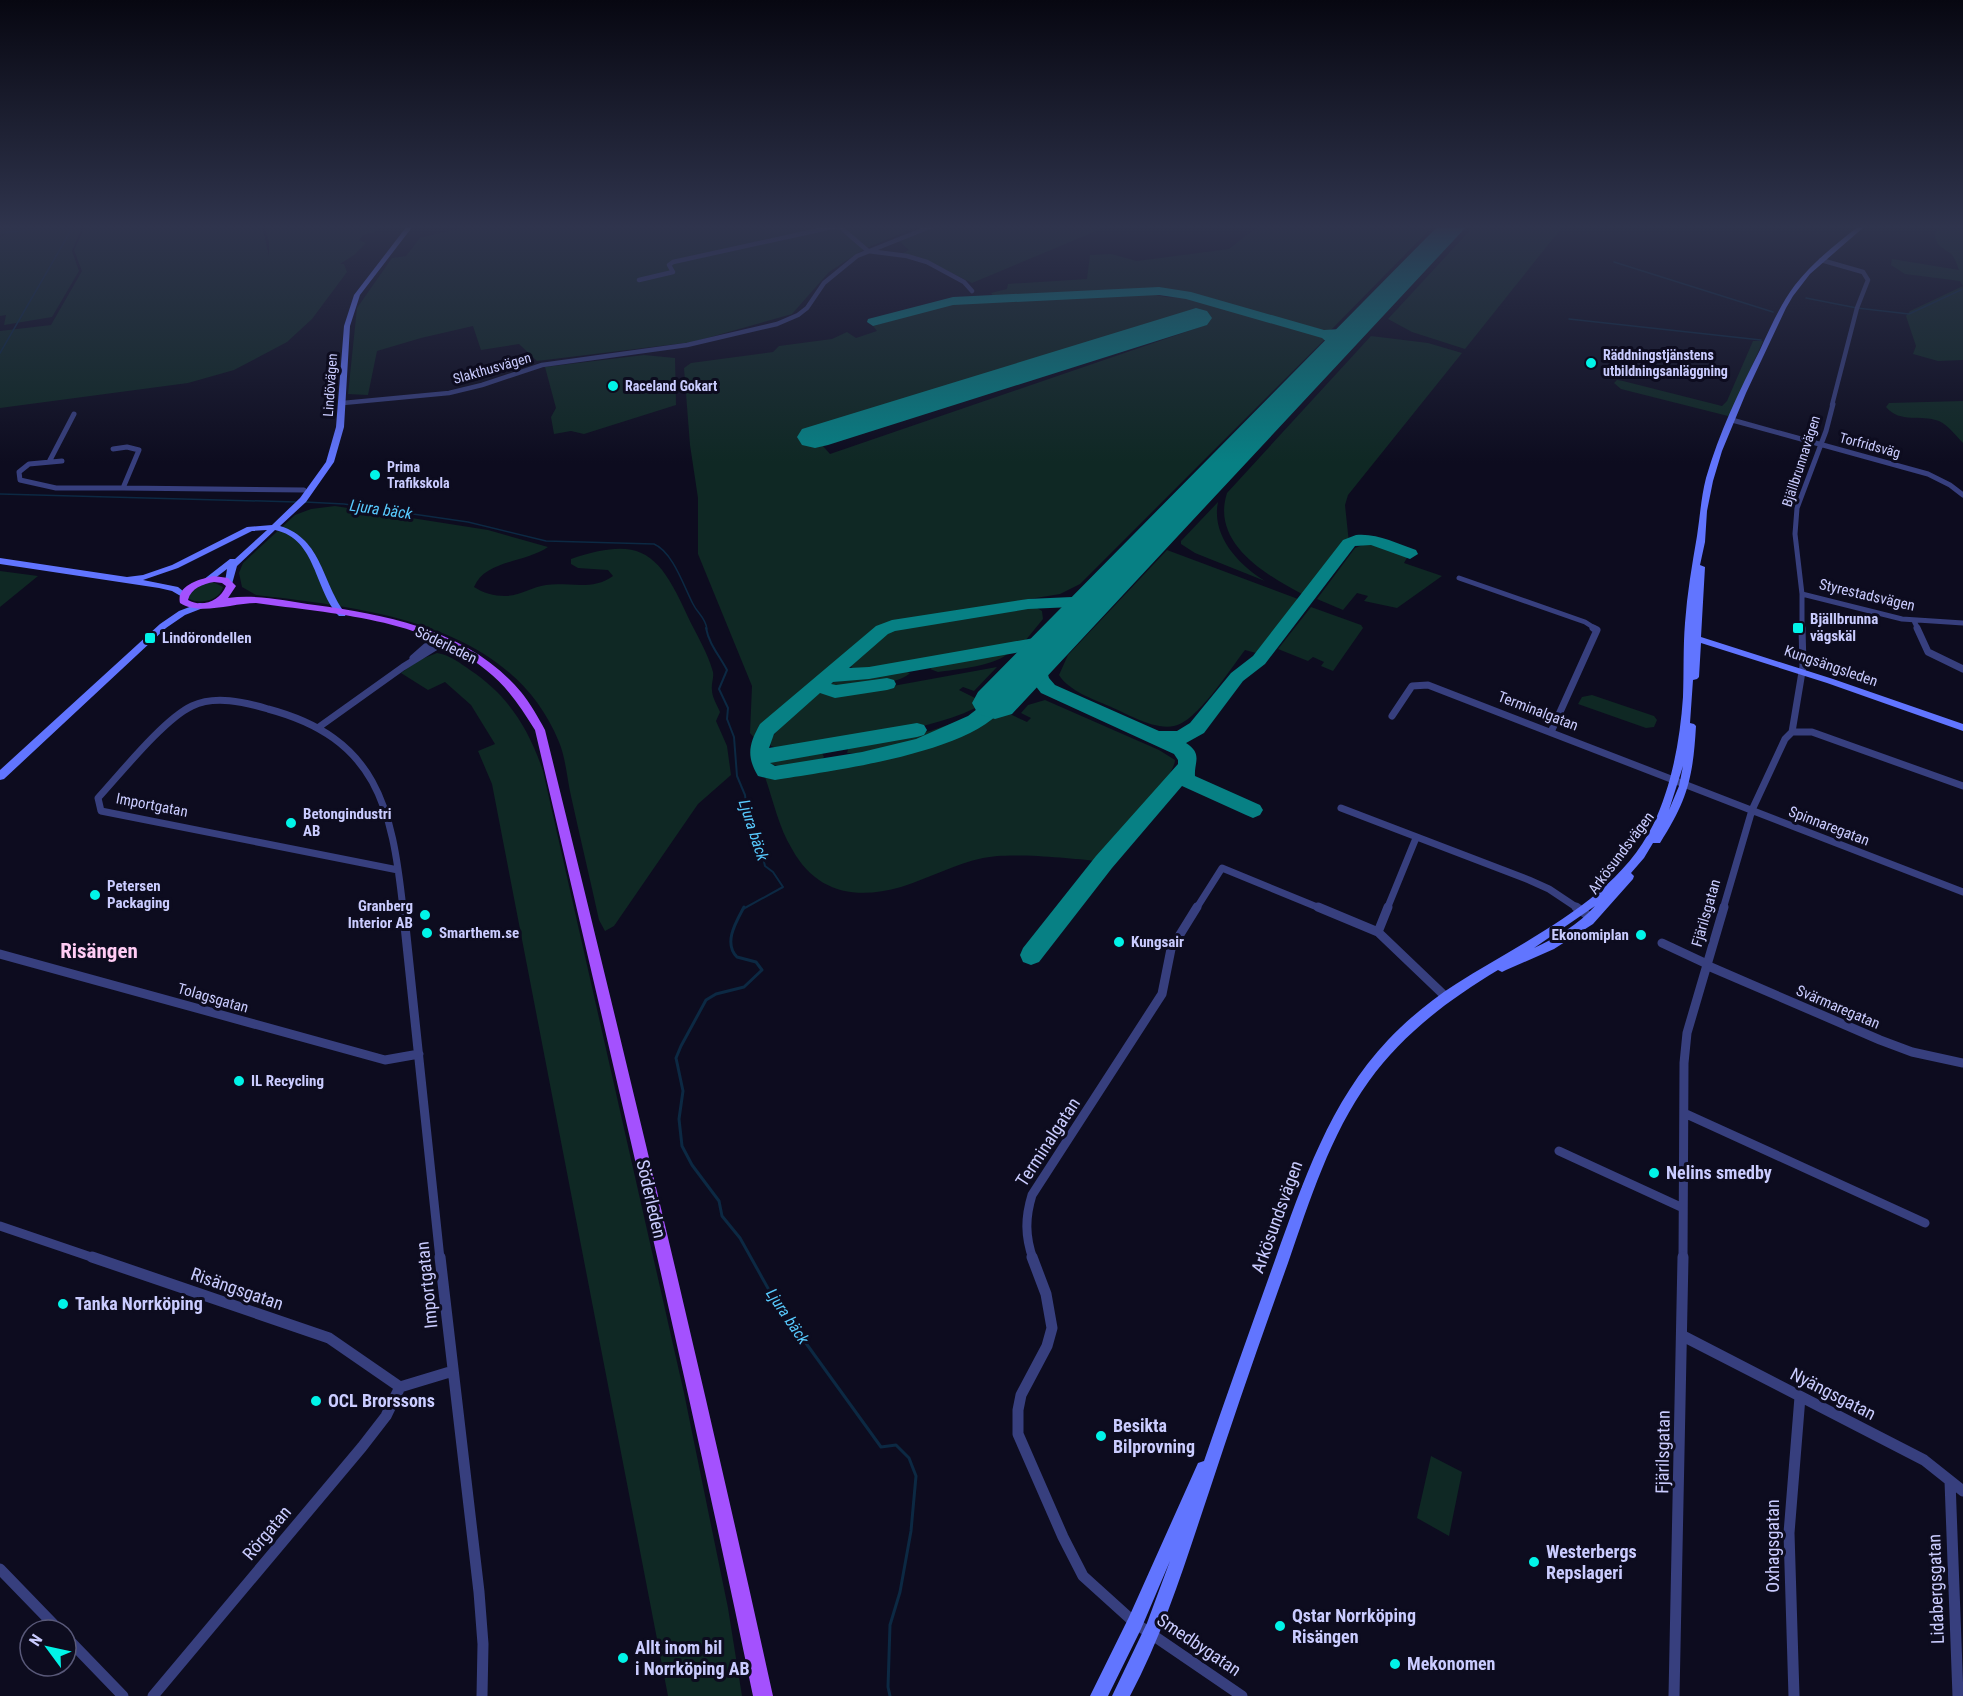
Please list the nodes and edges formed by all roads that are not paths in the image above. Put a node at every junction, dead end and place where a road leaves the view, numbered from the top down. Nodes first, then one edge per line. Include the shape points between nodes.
1 (353, 305) edge
2 (809, 305) edge
3 (1785, 305) edge
4 (1858, 305) edge
5 (343, 404) junction
6 (74, 414) dead end
7 (1732, 420) junction
8 (1821, 444) junction
9 (113, 449) dead end
10 (330, 455) junction
11 (62, 461) dead end
12 (48, 462) junction
13 (123, 488) junction
14 (304, 490) junction
15 (1963, 495) edge
16 (298, 502) junction
17 (271, 528) junction
18 (0, 561) edge
19 (1459, 578) dead end
20 (127, 580) junction
21 (203, 581) junction
22 (230, 584) junction
23 (159, 585) junction
24 (1802, 594) junction
25 (184, 598) junction
26 (256, 600) junction
27 (212, 604) junction
28 (200, 606) junction
29 (328, 612) junction
30 (342, 614) junction
31 (1914, 621) junction
32 (1963, 623) edge
33 (164, 626) junction
34 (1692, 638) junction
35 (436, 643) junction
36 (1963, 669) edge
37 (1802, 672) junction
38 (1392, 716) dead end
39 (319, 727) junction
40 (1963, 728) edge
41 (1551, 732) junction
42 (1792, 732) junction
43 (0, 776) edge
44 (1673, 779) junction
45 (1685, 784) junction
46 (1963, 786) edge
47 (1341, 808) dead end
48 (1752, 810) junction
49 (1416, 838) junction
50 (398, 870) junction
51 (1963, 892) edge
52 (1581, 911) junction
53 (1592, 918) junction
54 (1378, 932) junction
55 (1662, 943) dead end
56 (0, 954) edge
57 (1707, 964) junction
58 (1477, 978) junction
59 (1446, 997) junction
60 (419, 1054) junction
61 (1963, 1063) edge
62 (1684, 1113) junction
63 (1559, 1151) dead end
64 (1683, 1208) junction
65 (1925, 1222) dead end
66 (0, 1226) edge
67 (1683, 1336) junction
68 (453, 1371) junction
69 (400, 1387) junction
70 (1800, 1396) junction
71 (1225, 1418) junction
72 (1950, 1480) junction
73 (1963, 1491) edge
74 (0, 1569) edge
75 (47, 1618) edge
76 (1135, 1623) junction
77 (1153, 1636) junction
78 (750, 1640) junction
79 (78, 1649) edge
80 (123, 1696) edge
81 (153, 1696) edge
82 (482, 1696) edge
83 (754, 1696) edge
84 (763, 1696) edge
85 (1099, 1696) edge
86 (1121, 1696) edge
87 (1242, 1696) edge
88 (1674, 1696) edge
89 (1794, 1696) edge
90 (1958, 1696) edge

1 - 5 main road, Lindövägen via 347,326
2 - 5 street, Slakthusvägen via 777,324 687,345 542,365 449,393
3 - 7 main road, Arkösundsvägen
4 - 8 street, Bjällbrunnavägen
5 - 10 main road, Lindövägen via 340,428
6 - 12 street
7 - 8 street, Torfridsväg
7 - 34 main road, Arkösundsvägen via 1708,482
8 - 15 street, Torfridsväg via 1928,474
8 - 24 street, Bjällbrunnavägen via 1796,518
9 - 13 street via 139,450
10 - 14 main road, Lindövägen
10 - 16 main road, Lindövägen via 327,467
11 - 12 street
12 - 13 street via 29,464 19,472 20,480 48,486
13 - 14 street
14 - 16 main road, Lindövägen
16 - 17 main road, Lindövägen
17 - 20 main road via 250,529 178,565
17 - 21 main road, Lindövägen via 222,570
17 - 22 main road, Lindövägen via 234,565
17 - 30 main road via 289,531 302,539 314,556 334,606
18 - 20 main road
19 - 41 street via 1585,622 1597,630
20 - 23 main road
21 - 22 main road via 220,579
21 - 23 main road
21 - 25 main road
22 - 26 main road, Söderleden via 239,595
22 - 27 main road via 226,596
23 - 25 main road via 179,590
24 - 31 street, Styrestadsvägen
24 - 37 street, Bjällbrunnavägen
25 - 28 main road via 187,604
25 - 33 main road
26 - 27 main road, Söderleden
26 - 29 main road, Söderleden
27 - 28 main road
28 - 33 main road
29 - 30 main road, Söderleden
29 - 35 main road, Söderleden
30 - 35 main road, Söderleden via 397,624
31 - 32 street, Styrestadsvägen
31 - 36 street via 1928,652
33 - 43 main road
34 - 37 main road, Kungsängsleden
34 - 44 main road, Arkösundsvägen via 1686,723
34 - 45 main road, Arkösundsvägen
35 - 39 street
35 - 78 main road, Söderleden via 480,661 514,691 540,730
37 - 40 main road, Kungsängsleden
37 - 42 street, Fjärilsgatan
38 - 41 street, Terminalgatan via 1412,686 1428,684
39 - 50 street, Importgatan via 349,751 380,795 392,832
39 - 50 street, Importgatan via 290,715 227,701 200,702 176,715 104,790 98,806 102,811
41 - 44 street, Terminalgatan
42 - 46 street via 1812,732
42 - 48 street, Fjärilsgatan via 1785,739
44 - 45 street, Terminalgatan
44 - 52 main road, Arkösundsvägen via 1655,832 1640,855
45 - 48 street, Spinnaregatan
45 - 53 main road, Arkösundsvägen via 1674,813 1655,842
47 - 49 street
48 - 51 street, Spinnaregatan
48 - 57 street, Fjärilsgatan
49 - 52 street via 1529,880
49 - 54 street
50 - 60 street, Importgatan
52 - 53 street
52 - 58 main road, Arkösundsvägen
53 - 58 main road, Arkösundsvägen via 1550,946
54 - 59 street, Terminalgatan
54 - 76 street, Terminalgatan via 1222,868 1171,949 1162,994 1027,1207 1024,1225 1047,1296 1052,1327 1047,1347 1019,1398 1018,1434 1083,1576
55 - 57 street, Svärmaregatan
56 - 60 street, Tolagsgatan via 385,1060
57 - 61 street, Svärmaregatan via 1880,1040 1912,1052
57 - 62 street, Fjärilsgatan via 1687,1033
58 - 59 main road, Arkösundsvägen
59 - 71 main road, Arkösundsvägen via 1381,1056 1353,1093 1331,1132
60 - 68 street, Importgatan
62 - 64 street, Fjärilsgatan
62 - 65 street
63 - 64 street
64 - 67 street, Fjärilsgatan
66 - 69 street, Risängsgatan via 329,1338
67 - 70 street, Nyängsgatan
67 - 88 street, Fjärilsgatan
68 - 69 street
68 - 82 street, Importgatan via 483,1626
69 - 81 street, Rörgatan via 386,1416 362,1448
70 - 72 street, Nyängsgatan via 1924,1460
70 - 89 street, Oxhagsgatan via 1789,1533
71 - 76 main road, Arkösundsvägen
71 - 77 main road, Arkösundsvägen
72 - 73 street, Nyängsgatan
72 - 90 street, Lidabergsgatan
74 - 75 street
76 - 77 street, Smedbygatan
76 - 85 main road, Arkösundsvägen
77 - 86 main road, Arkösundsvägen
77 - 87 street, Smedbygatan
78 - 83 main road, Söderleden
78 - 84 main road, Söderleden
79 - 80 street

